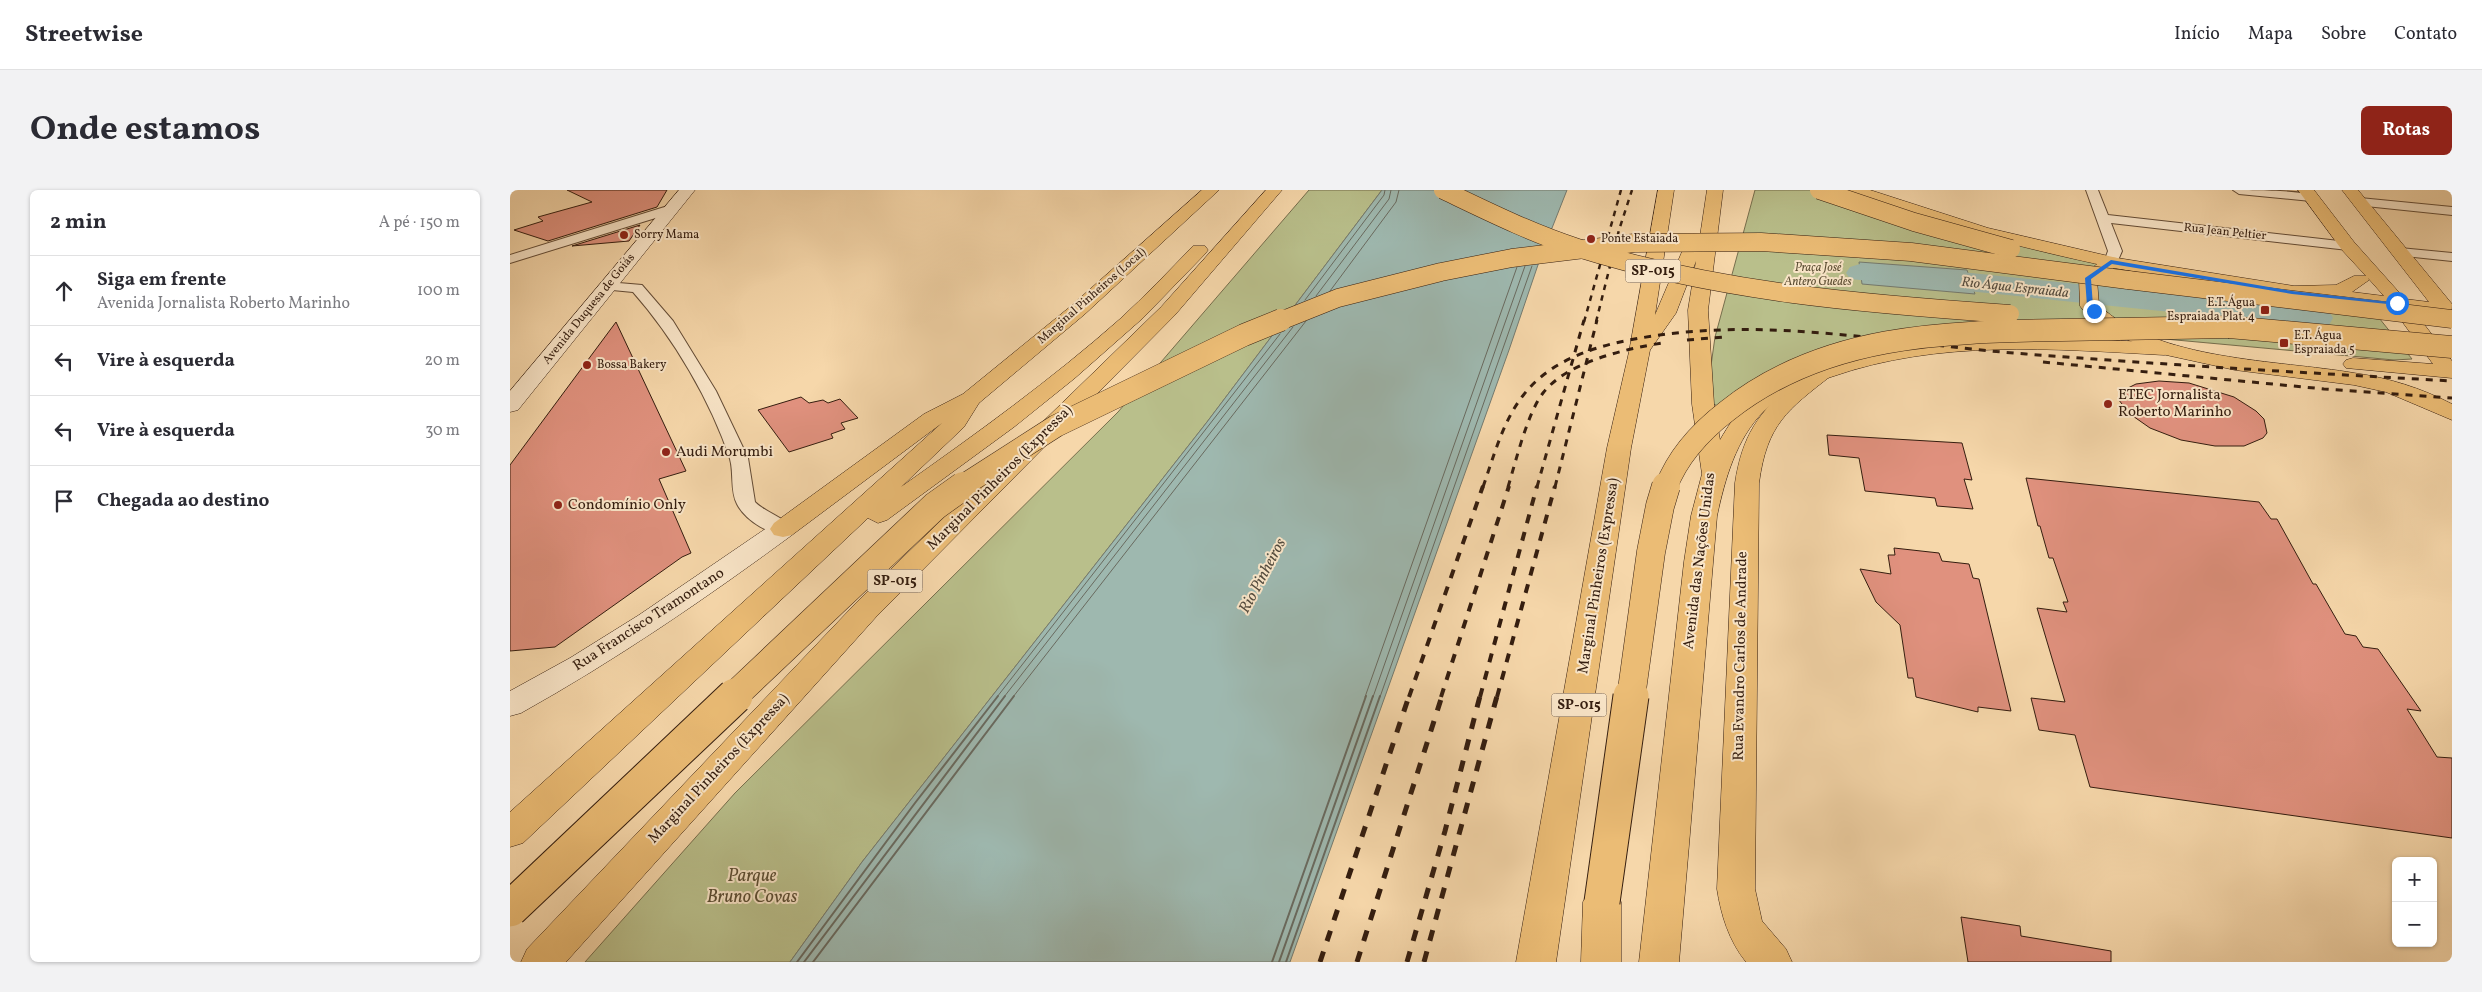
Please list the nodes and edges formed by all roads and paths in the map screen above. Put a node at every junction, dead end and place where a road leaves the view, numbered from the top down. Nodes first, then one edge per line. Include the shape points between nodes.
1 (687, 190) edge
2 (1211, 190) edge
3 (1443, 190) edge
4 (1666, 190) edge
5 (1819, 190) edge
6 (1856, 190) edge
7 (2092, 190) edge
8 (2239, 190) edge
9 (2309, 194) edge
10 (2355, 196) edge
11 (1714, 199) edge
12 (1266, 200) edge
13 (2452, 211) edge
14 (666, 215) junction
15 (2103, 218) junction
16 (2348, 246) junction
17 (2400, 252) junction
18 (2452, 257) edge
19 (510, 259) edge
20 (2111, 262) junction
21 (2366, 266) junction
22 (2128, 280) junction
23 (607, 286) junction
24 (2292, 292) junction
25 (2397, 303) junction
26 (2450, 310) edge
27 (2228, 328) junction
28 (2452, 347) edge
29 (2164, 349) junction
30 (1639, 352) junction
31 (1825, 371) junction
32 (2451, 373) edge
33 (971, 398) junction
34 (510, 405) edge
35 (2452, 413) edge
36 (1714, 474) junction
37 (783, 529) junction
38 (825, 543) junction
39 (510, 705) edge
40 (510, 833) edge
41 (510, 909) edge
42 (1599, 939) edge
43 (541, 962) edge
44 (1536, 962) edge
45 (1659, 962) edge
46 (1772, 962) edge

1 - 14 street, Avenida Duquesa de Goiás
2 - 33 main road, Marginal Pinheiros (Local) via 1078,310
3 - 27 main road, bridge via 1481,211 1538,234 1618,260 1729,284 1811,298 1902,308
4 - 30 main road, Marginal Pinheiros (Expressa) / SP-015
5 - 22 main road, bridge via 1948,233
6 - 20 main road via 2001,237
7 - 15 street
8 - 9 street
9 - 16 main road
10 - 13 street
10 - 17 main road
11 - 30 main road via 1666,313
11 - 36 main road, Avenida das Nações Unidas via 1698,310 1703,404
12 - 38 main road via 1200,250 1128,322 1034,399 860,528
12 - 43 main road, Marginal Pinheiros (Expressa) / SP-015 via 1168,311 866,610
14 - 19 street via 606,229
14 - 23 street, Avenida Duquesa de Goiás
15 - 16 street, Rua Jean Peltier
15 - 20 street via 2116,251
16 - 21 main road
17 - 18 street
17 - 26 main road
20 - 24 main road
20 - 29 main road via 2088,278 2090,306 2115,327
21 - 24 main road via 2364,275 2355,284 2332,292
21 - 25 main road
22 - 26 main road, bridge
22 - 41 main road, bridge via 2008,263 1821,245 1634,243 1512,258 1338,298 1244,335 1056,426 935,506
23 - 34 street, Avenida Duquesa de Goiás
23 - 37 street via 637,288 679,343 716,406 732,441 744,478 745,501 759,518
24 - 25 main road
25 - 26 main road
25 - 32 main road
27 - 28 main road, bridge
27 - 42 main road, bridge via 1984,330 1880,342 1819,358 1784,372 1752,390 1697,437 1679,460 1662,496 1647,582
29 - 31 main road via 1972,342 1890,354
29 - 32 main road
29 - 35 main road via 2235,364 2392,387
30 - 44 main road, Marginal Pinheiros (Expressa) / SP-015 via 1619,448
31 - 36 main road via 1771,395 1751,411
31 - 46 main road, Rua Evandro Carlos de Andrade via 1781,405 1766,421 1749,460 1736,889 1739,913 1746,931 1758,950
33 - 37 main road via 932,419
33 - 38 main road via 956,422
36 - 45 main road, Avenida das Nações Unidas via 1698,562
37 - 39 street, Rua Francisco Tramontano via 637,631
38 - 40 main road

